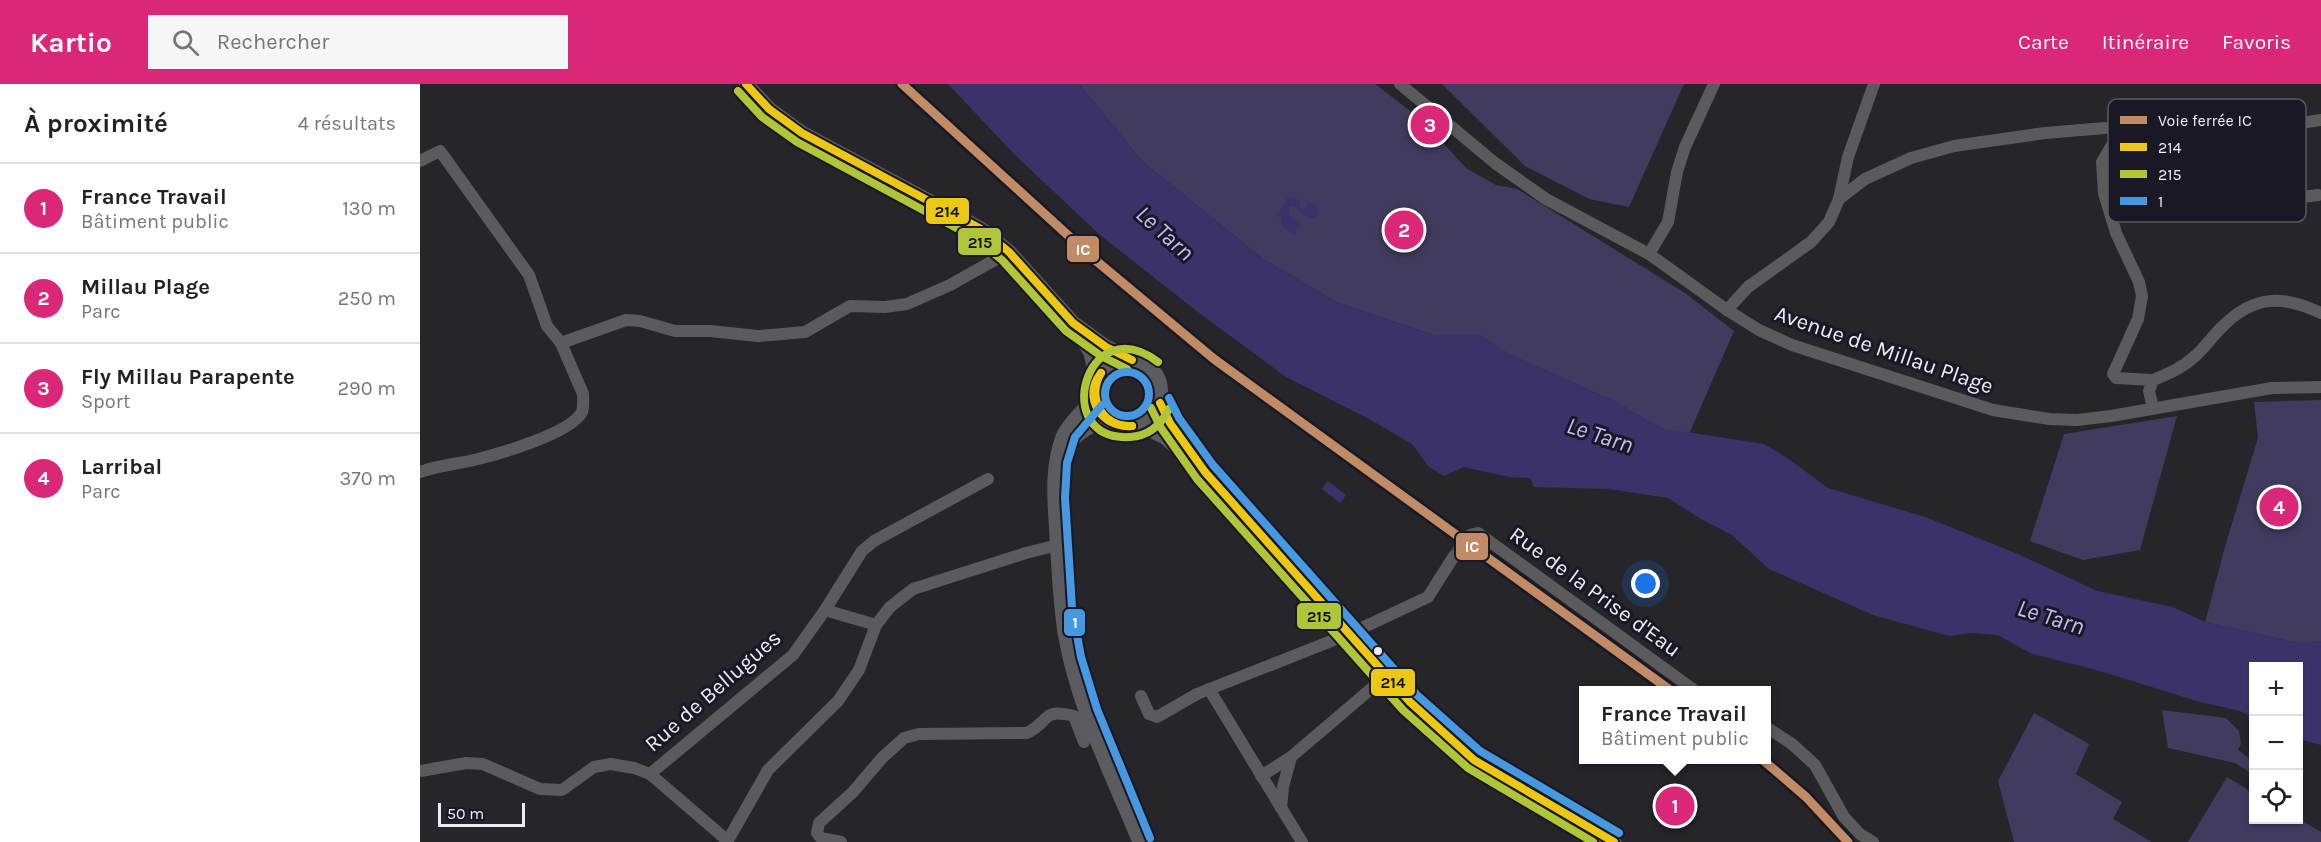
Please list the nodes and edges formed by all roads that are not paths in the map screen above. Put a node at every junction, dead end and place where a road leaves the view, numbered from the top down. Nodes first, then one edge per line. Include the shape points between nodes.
1 (746, 84) edge
2 (1400, 84) edge
3 (1714, 84) edge
4 (1874, 84) edge
5 (2321, 120) edge
6 (2306, 122) edge
7 (2108, 128) edge
8 (2108, 152) edge
9 (420, 161) edge
10 (2108, 189) edge
11 (2104, 193) junction
12 (2318, 195) dead end
13 (2306, 197) edge
14 (1839, 199) junction
15 (2108, 206) edge
16 (2113, 222) edge
17 (1009, 252) junction
18 (1649, 254) junction
19 (1727, 310) junction
20 (2321, 314) edge
21 (1073, 323) junction
22 (561, 343) junction
23 (1132, 360) junction
24 (1097, 380) junction
25 (2153, 380) junction
26 (2321, 387) edge
27 (1094, 398) junction
28 (1160, 403) junction
29 (2153, 408) junction
30 (1108, 421) junction
31 (1140, 425) junction
32 (1060, 452) junction
33 (420, 472) edge
34 (1204, 472) junction
35 (988, 479) dead end
36 (1470, 535) dead end
37 (1058, 545) junction
38 (1454, 556) tunnel mouth
39 (825, 610) junction
40 (876, 625) junction
41 (1349, 634) junction
42 (1386, 676) junction
43 (1688, 686) edge
44 (1209, 689) junction
45 (1141, 696) dead end
46 (1771, 730) edge
47 (1084, 742) dead end
48 (1291, 757) junction
49 (420, 771) edge
50 (650, 774) junction
51 (1261, 776) junction
52 (1281, 808) junction
53 (728, 842) edge
54 (841, 842) edge
55 (1140, 842) edge
56 (1302, 842) edge
57 (1614, 842) edge
58 (1873, 842) edge

1 - 17 main road via 769,109 802,133 981,229
2 - 18 street, Avenue de Millau Plage via 1495,164 1539,195
3 - 18 street via 1685,147 1668,222
4 - 14 street via 1848,157
5 - 6 street
7 - 14 street via 1954,146 1911,158 1866,179
8 - 11 street via 2102,162
9 - 22 street via 440,151 529,275 547,326
10 - 11 street
11 - 15 street
12 - 13 street
14 - 19 street via 1829,222 1811,242 1748,287
16 - 25 street via 2142,296 2138,319 2113,374 2123,380
17 - 21 main road
17 - 22 street via 907,304 850,306 805,332 758,336 675,331 626,320
18 - 19 street, Avenue de Millau Plage
19 - 29 street, Avenue de Millau Plage via 1792,345 1993,410 2033,418 2077,420
20 - 25 street via 2306,306 2272,299 2247,307 2224,324 2195,357
21 - 23 main road
21 - 24 main road via 1091,353
22 - 33 street via 583,394 582,411 572,423 535,441
23 - 24 main road via 1112,363
23 - 28 main road via 1146,365 1156,375
24 - 27 main road
25 - 29 street via 2149,391
26 - 29 street, Avenue de Millau Plage via 2272,388
27 - 30 main road via 1098,411
27 - 32 main road via 1067,429
28 - 31 main road via 1151,418
28 - 34 main road
30 - 31 main road via 1124,427
30 - 32 main road via 1082,429
31 - 34 main road via 1165,437
32 - 37 main road via 1054,475
34 - 41 main road
35 - 39 street, Rue de Bellugues via 874,541 862,551
36 - 43 street, Rue de la Prise d'Eau via 1478,533
37 - 40 street via 914,589 890,607
37 - 55 main road via 1065,632 1073,666
38 - 41 street via 1428,597
39 - 40 street
39 - 50 street, Rue de Bellugues via 793,655
40 - 53 street via 859,670 838,700 768,770
41 - 42 main road
41 - 44 street
42 - 48 street
42 - 57 main road via 1474,760
44 - 45 street via 1157,717 1149,714
44 - 51 street
46 - 58 street via 1815,765 1844,817
47 - 54 street via 1074,716 1056,712 1027,732 920,734 904,738 819,823 820,838
48 - 51 street
48 - 52 street via 1282,787
49 - 50 street via 483,764 540,789 562,790 594,767 611,764
50 - 53 street
51 - 52 street
52 - 56 street

